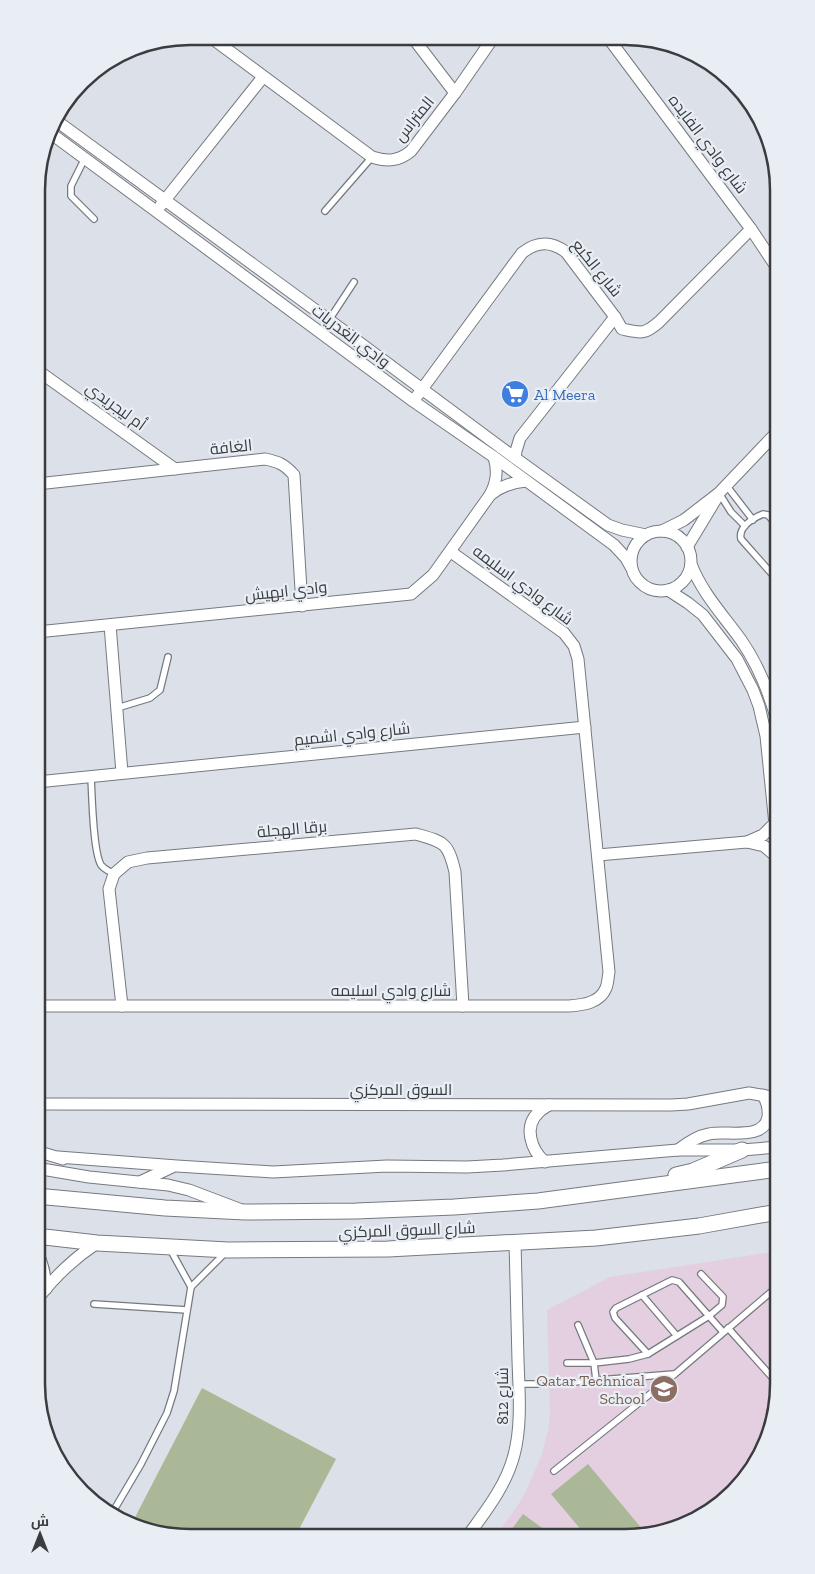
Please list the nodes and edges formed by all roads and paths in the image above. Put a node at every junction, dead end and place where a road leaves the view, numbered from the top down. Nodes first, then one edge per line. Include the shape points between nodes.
1 (221, 45) edge
2 (418, 45) edge
3 (488, 45) edge
4 (613, 45) edge
5 (263, 77) junction
6 (455, 93) junction
7 (61, 125) edge
8 (55, 137) edge
9 (372, 156) junction
10 (85, 158) junction
11 (165, 200) junction
12 (157, 210) junction
13 (325, 211) dead end
14 (94, 219) dead end
15 (751, 229) junction
16 (770, 258) edge
17 (354, 282) dead end
18 (615, 317) junction
19 (329, 320) junction
20 (45, 376) edge
21 (422, 389) junction
22 (413, 402) junction
23 (770, 439) edge
24 (494, 457) junction
25 (515, 458) junction
26 (175, 469) junction
27 (526, 481) junction
28 (45, 483) edge
29 (722, 489) junction
30 (490, 495) junction
31 (770, 517) edge
32 (754, 520) junction
33 (745, 526) junction
34 (662, 531) junction
35 (646, 535) junction
36 (687, 547) junction
37 (450, 552) junction
38 (691, 564) junction
39 (631, 567) junction
40 (770, 572) edge
41 (668, 590) junction
42 (302, 606) junction
43 (110, 625) junction
44 (45, 631) edge
45 (168, 657) dead end
46 (770, 700) edge
47 (117, 708) junction
48 (585, 726) junction
49 (122, 774) junction
50 (770, 775) edge
51 (90, 777) junction
52 (45, 781) edge
53 (770, 828) edge
54 (747, 842) junction
55 (770, 850) edge
56 (598, 855) junction
57 (114, 874) junction
58 (45, 1006) edge
59 (122, 1006) junction
60 (463, 1006) junction
61 (764, 1095) junction
62 (770, 1096) edge
63 (45, 1104) edge
64 (549, 1105) junction
65 (770, 1148) edge
66 (678, 1150) junction
67 (742, 1150) junction
68 (45, 1153) edge
69 (58, 1157) junction
70 (545, 1162) junction
71 (177, 1166) junction
72 (45, 1170) edge
73 (770, 1170) edge
74 (89, 1177) junction
75 (140, 1182) junction
76 (645, 1188) junction
77 (45, 1197) edge
78 (770, 1204) edge
79 (245, 1212) junction
80 (770, 1213) edge
81 (699, 1226) junction
82 (45, 1237) edge
83 (515, 1242) junction
84 (97, 1243) junction
85 (169, 1248) junction
86 (228, 1250) junction
87 (701, 1274) dead end
88 (191, 1287) junction
89 (45, 1289) edge
90 (770, 1293) edge
91 (642, 1294) junction
92 (94, 1304) dead end
93 (187, 1310) junction
94 (709, 1316) junction
95 (578, 1325) dead end
96 (726, 1330) junction
97 (678, 1336) junction
98 (648, 1354) junction
99 (567, 1363) dead end
100 (594, 1363) junction
101 (675, 1374) junction
102 (770, 1376) edge
103 (596, 1380) junction
104 (519, 1384) junction
105 (554, 1471) dead end
106 (115, 1508) edge
107 (473, 1529) edge

1 - 5 street, المتراس
2 - 6 street
3 - 6 street, المتراس
4 - 15 street, شارع وادي الفايده
5 - 9 street, المتراس
5 - 11 street
6 - 9 street, المتراس via 411,151 392,160
7 - 11 street, وادي الغدريات
8 - 10 street, وادي الغدريات
9 - 13 lane
10 - 12 street, وادي الغدريات
10 - 14 lane via 71,186 71,196
11 - 12 street
11 - 19 street, وادي الغدريات
12 - 22 street, وادي الغدريات
15 - 16 street, شارع وادي الفايده
15 - 18 street, شارع الكبع via 648,332 622,330
17 - 19 lane
18 - 21 street, شارع الكبع via 566,252 549,244 530,247 522,253
18 - 25 street via 520,438
19 - 21 street, وادي الغدريات
20 - 26 street, أم ليجريدي
21 - 22 street, شارع الكبع
21 - 25 street, وادي الغدريات
22 - 24 street, وادي الغدريات
23 - 29 street
24 - 27 street, وادي الغدريات
24 - 30 street, وادي ابهيش via 497,473
25 - 35 street, وادي الغدريات via 608,525
26 - 28 street, الغافة
26 - 42 street, الغافة via 265,459 286,466 294,475
27 - 30 street, وادي ابهيش via 503,486
27 - 39 street, وادي الغدريات via 614,545
29 - 32 lane
29 - 33 lane via 731,512
29 - 34 street via 684,520
29 - 36 street
30 - 37 street, وادي ابهيش
31 - 32 lane via 759,515
32 - 33 lane
33 - 40 lane via 740,531 742,539
34 - 35 street
34 - 36 street via 679,537
35 - 39 street via 633,549
36 - 38 street
37 - 42 street, وادي ابهيش via 433,575 411,594
37 - 48 street, شارع وادي اسليمه via 564,634 574,646
38 - 41 street via 679,585
38 - 46 street via 707,596 750,656
39 - 41 street via 642,584 654,590
41 - 50 street via 703,615 737,659 759,706
42 - 43 street, وادي ابهيش
43 - 44 street, وادي ابهيش
43 - 47 street
45 - 47 lane via 160,690 150,698
47 - 49 street
48 - 49 street, شارع وادي اشميم
48 - 56 street, شارع وادي اسليمه
49 - 51 street, شارع وادي اشميم
51 - 52 street, شارع وادي اشميم
51 - 57 lane via 96,850 105,870
53 - 54 street
54 - 55 street
54 - 56 street
56 - 60 street, شارع وادي اسليمه via 609,972 606,988 597,999 585,1005 569,1006
57 - 59 street via 110,890
57 - 60 street, برقا الهجلة via 128,862 147,858 416,834 433,839 445,845 455,872
58 - 59 street, شارع وادي اسليمه
59 - 60 street, شارع وادي اسليمه
61 - 62 street, السوق المركزي
61 - 64 street, السوق المركزي via 749,1093 671,1105
61 - 66 street via 769,1110 764,1127 745,1133 711,1133
63 - 64 street, السوق المركزي
64 - 70 street via 538,1112 530,1134 533,1148
65 - 67 street
66 - 67 street
66 - 70 street
67 - 76 main road
68 - 69 street
69 - 71 street
69 - 74 street
70 - 71 street via 273,1172
71 - 75 street
72 - 74 street, شارع السوق المركزي
73 - 76 main road, شارع السوق المركزي
74 - 75 street, شارع السوق المركزي
75 - 79 street, شارع السوق المركزي via 189,1190
76 - 79 main road, شارع السوق المركزي via 454,1207
77 - 79 main road, شارع السوق المركزي
78 - 81 main road
80 - 81 main road, شارع السوق المركزي
81 - 83 main road, شارع السوق المركزي via 596,1238
82 - 84 main road, شارع السوق المركزي
83 - 86 main road, شارع السوق المركزي via 388,1249
83 - 104 street, شارع 812
84 - 85 main road, شارع السوق المركزي
84 - 89 street via 69,1263
85 - 86 main road, شارع السوق المركزي
85 - 88 lane
86 - 88 lane
87 - 94 lane via 720,1293 723,1301
88 - 93 lane
90 - 96 lane
91 - 94 lane via 674,1280
91 - 97 lane
91 - 98 lane via 612,1312
92 - 93 lane
93 - 106 lane via 174,1391 167,1413
94 - 96 lane
94 - 97 lane
95 - 100 lane
96 - 101 lane
96 - 102 lane
97 - 98 lane
98 - 100 lane
99 - 100 lane
100 - 103 lane
101 - 103 lane
101 - 105 lane
103 - 104 lane
104 - 107 street, شارع 812 via 514,1455 507,1475

